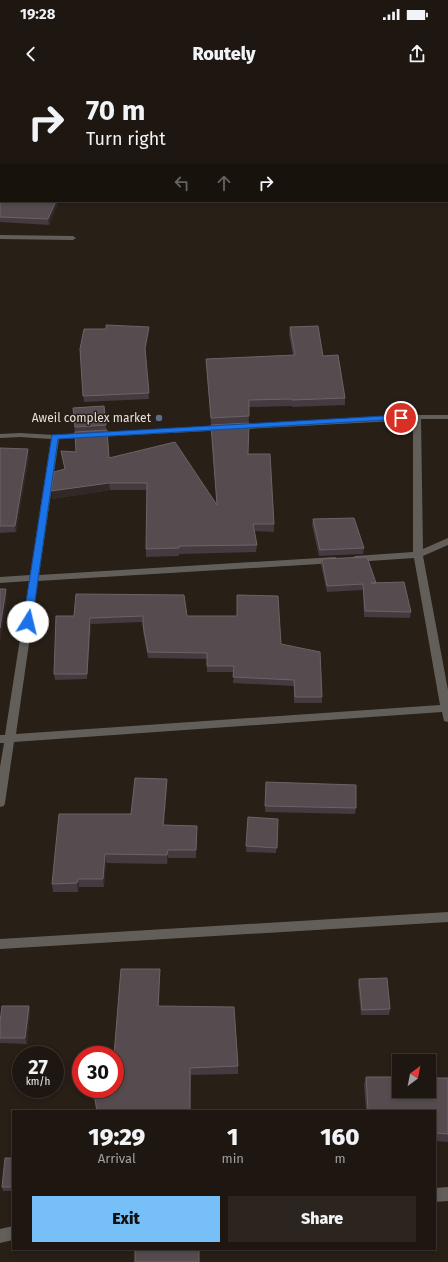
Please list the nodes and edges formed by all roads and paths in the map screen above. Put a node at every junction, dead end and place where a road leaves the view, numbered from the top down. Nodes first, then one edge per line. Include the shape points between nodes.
1 (0, 237) edge
2 (73, 238) dead end
3 (448, 416) edge
4 (417, 417) junction
5 (0, 436) edge
6 (55, 437) junction
7 (448, 541) edge
8 (418, 556) junction
9 (34, 578) junction
10 (0, 580) edge
11 (447, 712) edge
12 (5, 739) edge
13 (0, 803) edge
14 (448, 917) edge
15 (0, 944) edge
16 (448, 1194) edge
17 (436, 1195) edge
18 (12, 1233) edge
19 (0, 1236) edge

1 - 2 street
3 - 4 street
4 - 6 street
4 - 8 street
5 - 6 street
6 - 9 street
7 - 8 street
8 - 9 street
8 - 11 street
9 - 10 street
9 - 12 street
11 - 12 street
12 - 13 street
14 - 15 street
16 - 17 street
18 - 19 street

